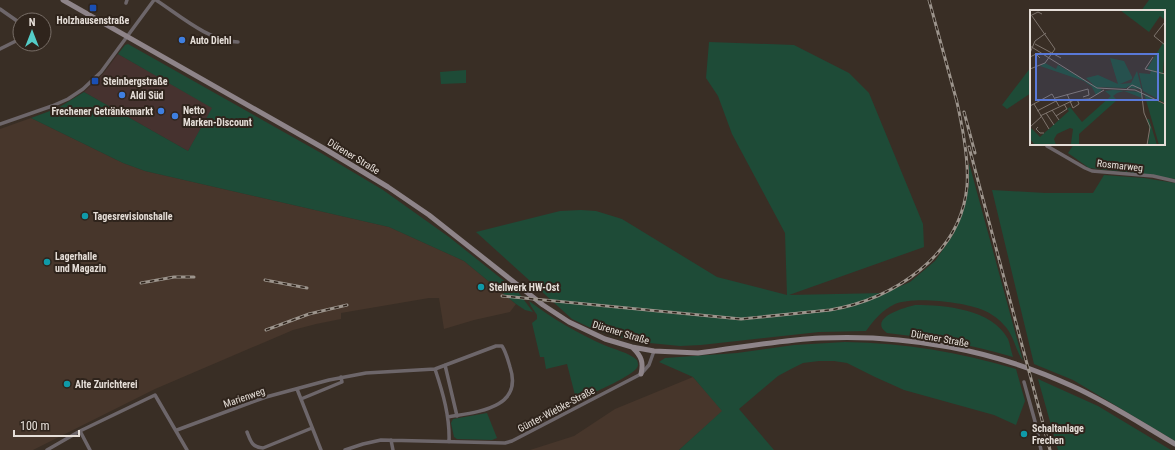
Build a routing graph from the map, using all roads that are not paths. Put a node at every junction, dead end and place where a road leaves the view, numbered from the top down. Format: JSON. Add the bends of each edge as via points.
{"nodes":[{"id":1,"x":63,"y":0,"type":"edge"},
{"id":2,"x":155,"y":0,"type":"edge"},
{"id":3,"x":0,"y":8,"type":"edge"},
{"id":4,"x":12,"y":17,"type":"edge"},
{"id":5,"x":127,"y":36,"type":"junction"},
{"id":6,"x":238,"y":42,"type":"dead end"},
{"id":7,"x":12,"y":43,"type":"edge"},
{"id":8,"x":0,"y":49,"type":"edge"},
{"id":9,"x":0,"y":124,"type":"edge"},
{"id":10,"x":1048,"y":145,"type":"edge"},
{"id":11,"x":1175,"y":180,"type":"edge"},
{"id":12,"x":632,"y":347,"type":"junction"},
{"id":13,"x":654,"y":351,"type":"junction"},
{"id":14,"x":445,"y":365,"type":"junction"},
{"id":15,"x":435,"y":369,"type":"junction"},
{"id":16,"x":641,"y":374,"type":"junction"},
{"id":17,"x":341,"y":378,"type":"junction"},
{"id":18,"x":1024,"y":382,"type":"dead end"},
{"id":19,"x":319,"y":383,"type":"junction"},
{"id":20,"x":450,"y":387,"type":"junction"},
{"id":21,"x":297,"y":389,"type":"junction"},
{"id":22,"x":442,"y":389,"type":"junction"},
{"id":23,"x":321,"y":390,"type":"junction"},
{"id":24,"x":301,"y":399,"type":"junction"},
{"id":25,"x":457,"y":416,"type":"junction"},
{"id":26,"x":448,"y":417,"type":"junction"},
{"id":27,"x":312,"y":428,"type":"junction"},
{"id":28,"x":177,"y":430,"type":"junction"},
{"id":29,"x":80,"y":431,"type":"junction"},
{"id":30,"x":247,"y":432,"type":"dead end"},
{"id":31,"x":391,"y":440,"type":"junction"},
{"id":32,"x":449,"y":442,"type":"junction"},
{"id":33,"x":1175,"y":444,"type":"edge"},
{"id":34,"x":47,"y":450,"type":"edge"},
{"id":35,"x":90,"y":450,"type":"edge"},
{"id":36,"x":187,"y":450,"type":"edge"},
{"id":37,"x":321,"y":450,"type":"edge"},
{"id":38,"x":345,"y":450,"type":"edge"},
{"id":39,"x":393,"y":450,"type":"edge"},
{"id":40,"x":1041,"y":450,"type":"edge"}],
"edges":[{"from":1,"to":5,"type":"main road","name":"Dürener Straße"},
{"from":2,"to":5,"type":"street"},
{"from":2,"to":6,"type":"street","via":[[208,34],[226,42]]},
{"from":3,"to":4,"type":"street"},
{"from":5,"to":9,"type":"street","via":[[101,72],[83,89],[52,106]]},
{"from":5,"to":12,"type":"main road","name":"Dürener Straße","via":[[388,187],[569,322],[605,339]]},
{"from":7,"to":8,"type":"street"},
{"from":10,"to":11,"type":"street","name":"Rosmarweg","via":[[1092,171]]},
{"from":12,"to":13,"type":"main road","name":"Dürener Straße"},
{"from":12,"to":16,"type":"main road","via":[[640,355]]},
{"from":13,"to":16,"type":"street","name":"Günter-Wiebke-Straße","via":[[649,365]]},
{"from":13,"to":33,"type":"main road","name":"Dürener Straße","via":[[698,353],[822,338],[892,339],[953,348],[1034,370],[1072,386]]},
{"from":14,"to":15,"type":"street","name":"Marienweg"},
{"from":14,"to":20,"type":"street"},
{"from":14,"to":25,"type":"street","name":"Marienweg","via":[[500,346],[504,349],[513,376],[511,390],[497,406]]},
{"from":15,"to":17,"type":"street","name":"Marienweg","via":[[378,372]]},
{"from":15,"to":22,"type":"street"},
{"from":16,"to":32,"type":"street","name":"Günter-Wiebke-Straße","via":[[512,441],[499,444]]},
{"from":17,"to":19,"type":"street","name":"Marienweg"},
{"from":17,"to":23,"type":"street","name":"Marienweg","via":[[342,382]]},
{"from":18,"to":40,"type":"street"},
{"from":19,"to":21,"type":"street","name":"Marienweg"},
{"from":19,"to":23,"type":"street"},
{"from":20,"to":22,"type":"street"},
{"from":20,"to":25,"type":"street"},
{"from":21,"to":24,"type":"street"},
{"from":21,"to":28,"type":"street","name":"Marienweg","via":[[266,397]]},
{"from":22,"to":26,"type":"street"},
{"from":23,"to":24,"type":"street","name":"Marienweg"},
{"from":24,"to":27,"type":"street"},
{"from":25,"to":26,"type":"street"},
{"from":26,"to":32,"type":"street"},
{"from":27,"to":30,"type":"street","via":[[263,448],[253,445]]},
{"from":27,"to":37,"type":"street"},
{"from":28,"to":29,"type":"street","via":[[155,394]]},
{"from":28,"to":36,"type":"street"},
{"from":29,"to":34,"type":"street"},
{"from":29,"to":35,"type":"street"},
{"from":31,"to":32,"type":"street","name":"Günter-Wiebke-Straße"},
{"from":31,"to":38,"type":"street","name":"Günter-Wiebke-Straße","via":[[372,441]]},
{"from":31,"to":39,"type":"street"}]}
